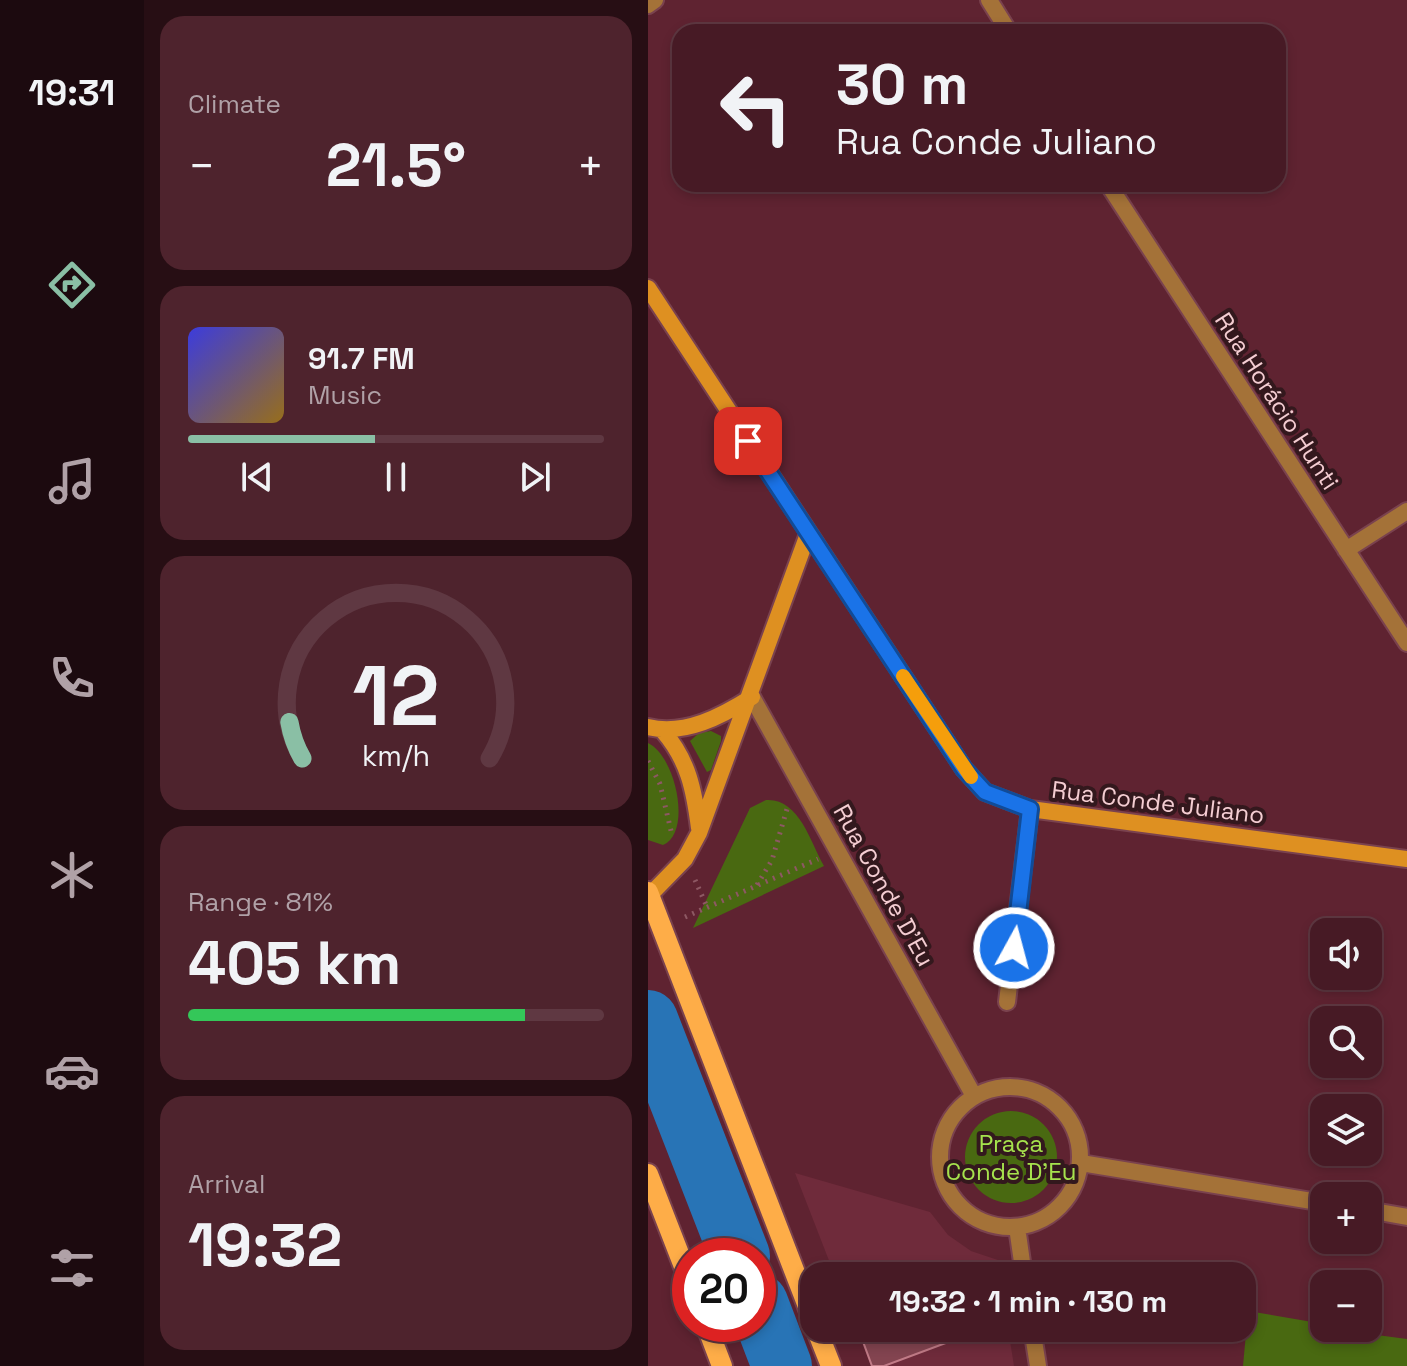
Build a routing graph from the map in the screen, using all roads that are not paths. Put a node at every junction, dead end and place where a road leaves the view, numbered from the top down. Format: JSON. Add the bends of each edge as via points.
{"nodes":[{"id":1,"x":655,"y":0,"type":"edge"},
{"id":2,"x":989,"y":0,"type":"edge"},
{"id":3,"x":648,"y":5,"type":"edge"},
{"id":4,"x":1004,"y":24,"type":"edge"},
{"id":5,"x":1113,"y":192,"type":"edge"},
{"id":6,"x":648,"y":288,"type":"edge"},
{"id":7,"x":1407,"y":511,"type":"edge"},
{"id":8,"x":808,"y":534,"type":"junction"},
{"id":9,"x":1346,"y":550,"type":"junction"},
{"id":10,"x":1407,"y":643,"type":"edge"},
{"id":11,"x":752,"y":697,"type":"junction"},
{"id":12,"x":655,"y":729,"type":"edge"},
{"id":13,"x":1030,"y":809,"type":"junction"},
{"id":14,"x":699,"y":833,"type":"junction"},
{"id":15,"x":1407,"y":859,"type":"edge"},
{"id":16,"x":648,"y":895,"type":"edge"},
{"id":17,"x":1007,"y":1002,"type":"dead end"},
{"id":18,"x":974,"y":1096,"type":"junction"},
{"id":19,"x":1081,"y":1163,"type":"junction"},
{"id":20,"x":648,"y":1174,"type":"edge"},
{"id":21,"x":1310,"y":1201,"type":"edge"},
{"id":22,"x":1382,"y":1213,"type":"edge"},
{"id":23,"x":655,"y":1214,"type":"edge"},
{"id":24,"x":1407,"y":1217,"type":"edge"},
{"id":25,"x":1017,"y":1227,"type":"junction"},
{"id":26,"x":672,"y":1247,"type":"edge"},
{"id":27,"x":1022,"y":1262,"type":"edge"},
{"id":28,"x":800,"y":1286,"type":"edge"},
{"id":29,"x":713,"y":1342,"type":"edge"},
{"id":30,"x":822,"y":1342,"type":"edge"},
{"id":31,"x":1034,"y":1342,"type":"edge"},
{"id":32,"x":722,"y":1366,"type":"edge"},
{"id":33,"x":831,"y":1366,"type":"edge"},
{"id":34,"x":1038,"y":1366,"type":"edge"}],
"edges":[{"from":1,"to":3,"type":"street"},
{"from":2,"to":4,"type":"street"},
{"from":5,"to":9,"type":"street","name":"Rua Horácio Hunti"},
{"from":6,"to":8,"type":"street","name":"Rua Conde Juliano"},
{"from":7,"to":9,"type":"street"},
{"from":8,"to":11,"type":"street"},
{"from":8,"to":13,"type":"street","name":"Rua Conde Juliano","via":[[964,769],[985,792]]},
{"from":9,"to":10,"type":"street","name":"Rua Horácio Hunti"},
{"from":11,"to":12,"type":"street","via":[[710,720]]},
{"from":11,"to":14,"type":"street"},
{"from":11,"to":18,"type":"street","name":"Rua Conde D'Eu"},
{"from":12,"to":14,"type":"street","via":[[680,751]]},
{"from":13,"to":15,"type":"street","name":"Rua Conde Juliano"},
{"from":13,"to":17,"type":"street"},
{"from":14,"to":16,"type":"street","via":[[685,859]]},
{"from":16,"to":28,"type":"main road"},
{"from":18,"to":19,"type":"street","via":[[1007,1086],[1055,1102],[1071,1122]]},
{"from":18,"to":25,"type":"street","via":[[948,1124],[941,1142],[943,1179],[964,1210],[980,1221]]},
{"from":19,"to":21,"type":"street"},
{"from":19,"to":25,"type":"street","via":[[1067,1199],[1036,1222]]},
{"from":20,"to":23,"type":"main road"},
{"from":22,"to":24,"type":"street"},
{"from":23,"to":26,"type":"main road"},
{"from":25,"to":27,"type":"street"},
{"from":29,"to":32,"type":"main road"},
{"from":30,"to":33,"type":"main road"},
{"from":31,"to":34,"type":"street"}]}
